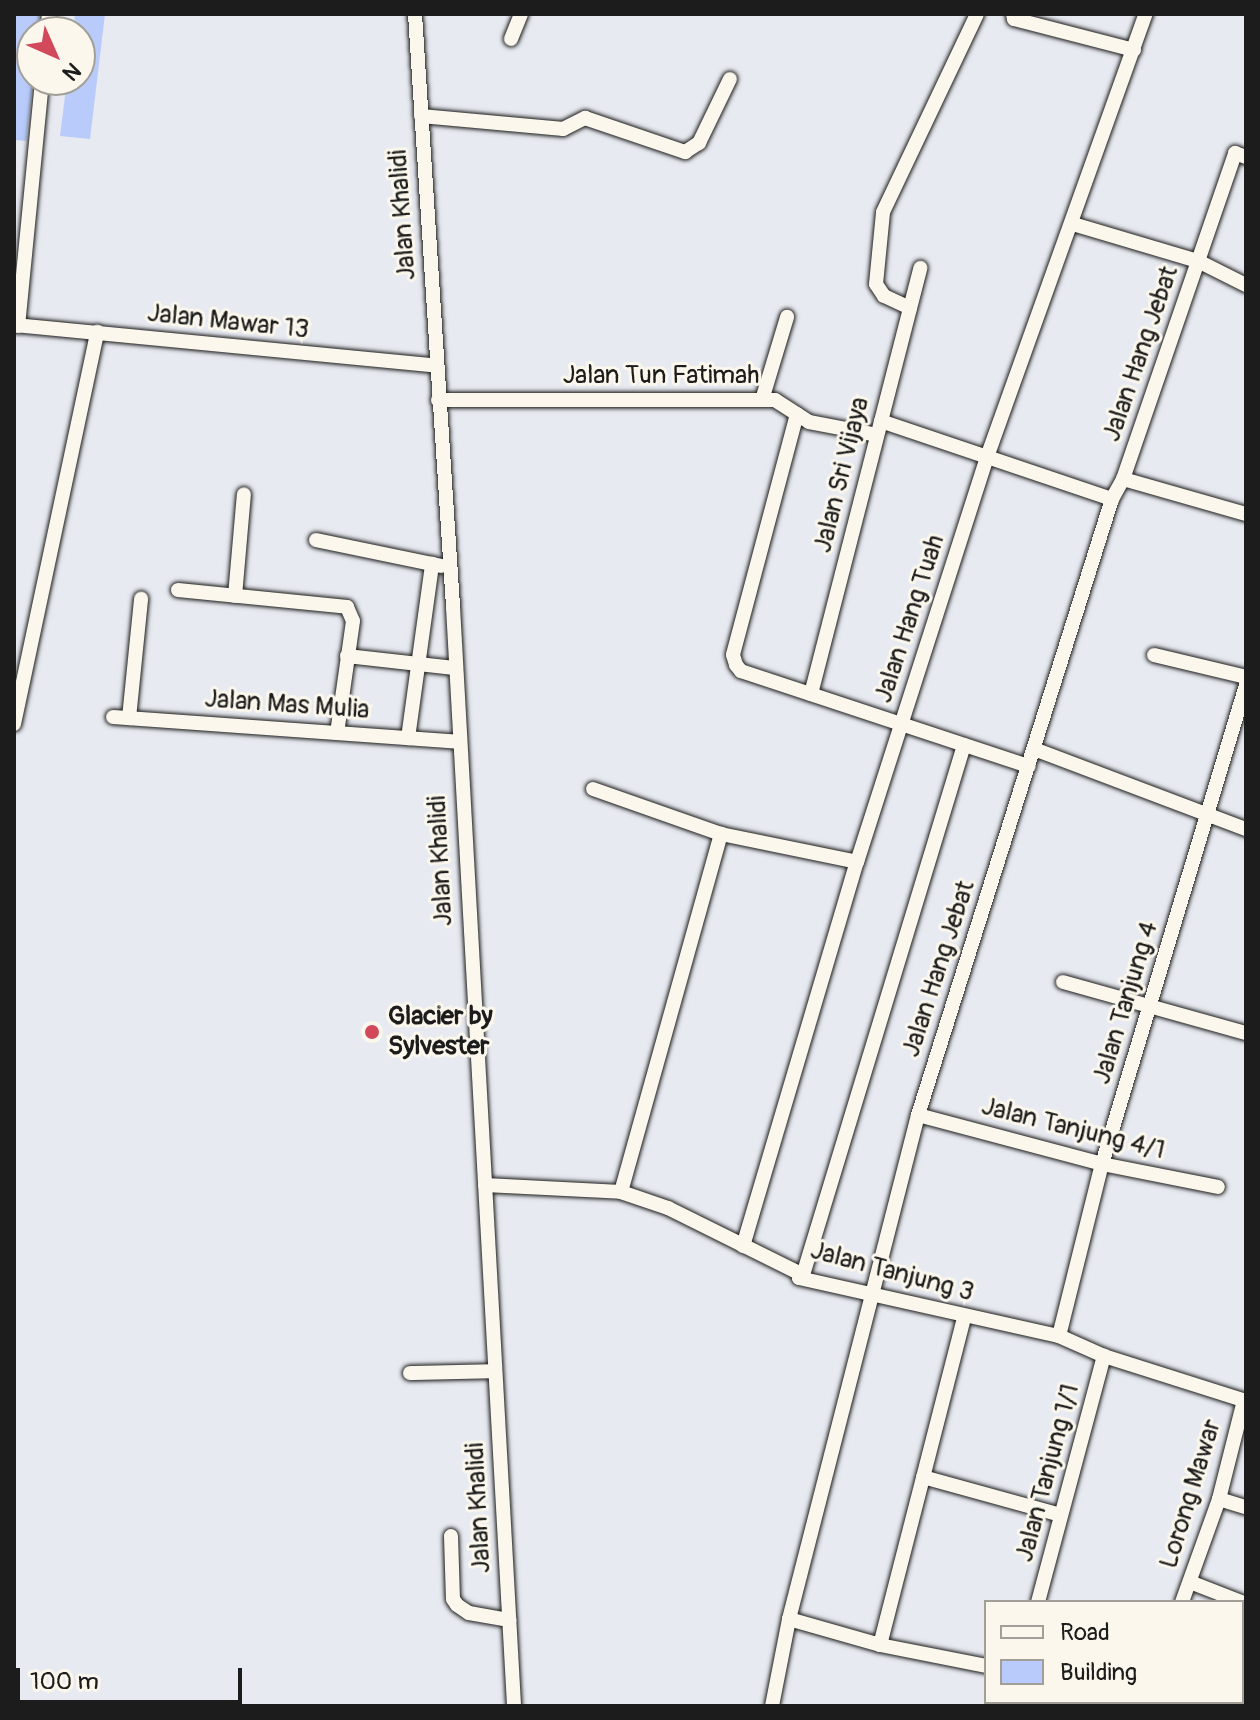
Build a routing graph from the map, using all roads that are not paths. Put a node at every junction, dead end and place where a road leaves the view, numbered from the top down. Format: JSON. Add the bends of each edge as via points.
{"nodes":[{"id":1,"x":415,"y":14,"type":"edge"},
{"id":2,"x":521,"y":14,"type":"edge"},
{"id":3,"x":977,"y":14,"type":"edge"},
{"id":4,"x":1013,"y":14,"type":"edge"},
{"id":5,"x":1146,"y":14,"type":"edge"},
{"id":6,"x":511,"y":39,"type":"dead end"},
{"id":7,"x":1134,"y":50,"type":"junction"},
{"id":8,"x":730,"y":79,"type":"dead end"},
{"id":9,"x":40,"y":96,"type":"edge"},
{"id":10,"x":421,"y":116,"type":"junction"},
{"id":11,"x":1240,"y":155,"type":"edge"},
{"id":12,"x":1073,"y":224,"type":"junction"},
{"id":13,"x":1198,"y":261,"type":"junction"},
{"id":14,"x":920,"y":268,"type":"dead end"},
{"id":15,"x":1246,"y":285,"type":"edge"},
{"id":16,"x":910,"y":308,"type":"junction"},
{"id":17,"x":787,"y":317,"type":"dead end"},
{"id":18,"x":16,"y":326,"type":"edge"},
{"id":19,"x":97,"y":332,"type":"junction"},
{"id":20,"x":436,"y":366,"type":"junction"},
{"id":21,"x":438,"y":400,"type":"junction"},
{"id":22,"x":762,"y":400,"type":"junction"},
{"id":23,"x":797,"y":414,"type":"junction"},
{"id":24,"x":879,"y":428,"type":"junction"},
{"id":25,"x":987,"y":457,"type":"junction"},
{"id":26,"x":1123,"y":479,"type":"junction"},
{"id":27,"x":244,"y":494,"type":"dead end"},
{"id":28,"x":1112,"y":499,"type":"junction"},
{"id":29,"x":1246,"y":514,"type":"edge"},
{"id":30,"x":316,"y":540,"type":"dead end"},
{"id":31,"x":432,"y":564,"type":"junction"},
{"id":32,"x":449,"y":568,"type":"junction"},
{"id":33,"x":178,"y":590,"type":"dead end"},
{"id":34,"x":235,"y":596,"type":"junction"},
{"id":35,"x":141,"y":599,"type":"dead end"},
{"id":36,"x":427,"y":605,"type":"junction"},
{"id":37,"x":453,"y":607,"type":"junction"},
{"id":38,"x":1154,"y":655,"type":"dead end"},
{"id":39,"x":347,"y":656,"type":"junction"},
{"id":40,"x":420,"y":667,"type":"junction"},
{"id":41,"x":454,"y":668,"type":"junction"},
{"id":42,"x":1246,"y":677,"type":"edge"},
{"id":43,"x":1246,"y":685,"type":"edge"},
{"id":44,"x":811,"y":694,"type":"junction"},
{"id":45,"x":113,"y":717,"type":"dead end"},
{"id":46,"x":129,"y":718,"type":"junction"},
{"id":47,"x":14,"y":724,"type":"edge"},
{"id":48,"x":901,"y":724,"type":"junction"},
{"id":49,"x":337,"y":733,"type":"junction"},
{"id":50,"x":408,"y":738,"type":"junction"},
{"id":51,"x":458,"y":742,"type":"junction"},
{"id":52,"x":964,"y":745,"type":"junction"},
{"id":53,"x":1034,"y":749,"type":"junction"},
{"id":54,"x":1029,"y":766,"type":"junction"},
{"id":55,"x":593,"y":789,"type":"dead end"},
{"id":56,"x":1206,"y":816,"type":"junction"},
{"id":57,"x":1246,"y":829,"type":"edge"},
{"id":58,"x":721,"y":834,"type":"junction"},
{"id":59,"x":857,"y":862,"type":"junction"},
{"id":60,"x":1063,"y":982,"type":"dead end"},
{"id":61,"x":1150,"y":1007,"type":"junction"},
{"id":62,"x":1246,"y":1033,"type":"edge"},
{"id":63,"x":918,"y":1115,"type":"junction"},
{"id":64,"x":1102,"y":1164,"type":"junction"},
{"id":65,"x":485,"y":1185,"type":"junction"},
{"id":66,"x":1218,"y":1187,"type":"dead end"},
{"id":67,"x":621,"y":1192,"type":"junction"},
{"id":68,"x":743,"y":1246,"type":"junction"},
{"id":69,"x":803,"y":1275,"type":"junction"},
{"id":70,"x":870,"y":1295,"type":"junction"},
{"id":71,"x":964,"y":1317,"type":"junction"},
{"id":72,"x":1059,"y":1336,"type":"junction"},
{"id":73,"x":1104,"y":1356,"type":"junction"},
{"id":74,"x":495,"y":1371,"type":"junction"},
{"id":75,"x":410,"y":1373,"type":"dead end"},
{"id":76,"x":1245,"y":1400,"type":"edge"},
{"id":77,"x":923,"y":1477,"type":"junction"},
{"id":78,"x":1219,"y":1499,"type":"junction"},
{"id":79,"x":1246,"y":1507,"type":"edge"},
{"id":80,"x":1061,"y":1515,"type":"junction"},
{"id":81,"x":451,"y":1536,"type":"dead end"},
{"id":82,"x":1190,"y":1582,"type":"junction"},
{"id":83,"x":1039,"y":1600,"type":"edge"},
{"id":84,"x":1183,"y":1600,"type":"edge"},
{"id":85,"x":1235,"y":1600,"type":"edge"},
{"id":86,"x":789,"y":1619,"type":"junction"},
{"id":87,"x":509,"y":1620,"type":"junction"},
{"id":88,"x":880,"y":1645,"type":"junction"},
{"id":89,"x":984,"y":1666,"type":"edge"},
{"id":90,"x":514,"y":1706,"type":"edge"},
{"id":91,"x":772,"y":1706,"type":"edge"}],
"edges":[{"from":1,"to":10,"type":"street","name":"Jalan Khalidi"},
{"from":2,"to":6,"type":"street"},
{"from":3,"to":16,"type":"street","via":[[883,212],[876,284],[884,296]]},
{"from":4,"to":7,"type":"street","via":[[1014,19]]},
{"from":5,"to":7,"type":"street","name":"Jalan Hang Tuah"},
{"from":7,"to":12,"type":"street","name":"Jalan Hang Tuah"},
{"from":8,"to":10,"type":"street","via":[[699,143],[685,152],[585,118],[563,129]]},
{"from":9,"to":18,"type":"street"},
{"from":10,"to":20,"type":"street","name":"Jalan Khalidi"},
{"from":11,"to":13,"type":"street","name":"Jalan Hang Jebat"},
{"from":12,"to":13,"type":"street"},
{"from":12,"to":25,"type":"street","name":"Jalan Hang Tuah"},
{"from":13,"to":15,"type":"street"},
{"from":13,"to":26,"type":"street","name":"Jalan Hang Jebat"},
{"from":14,"to":16,"type":"street","name":"Jalan Sri Vijaya"},
{"from":16,"to":24,"type":"street","name":"Jalan Sri Vijaya"},
{"from":17,"to":22,"type":"street"},
{"from":18,"to":19,"type":"street","name":"Jalan Mawar 13"},
{"from":19,"to":20,"type":"street","name":"Jalan Mawar 13"},
{"from":19,"to":47,"type":"street"},
{"from":20,"to":21,"type":"street","name":"Jalan Khalidi"},
{"from":21,"to":22,"type":"street","name":"Jalan Tun Fatimah"},
{"from":21,"to":32,"type":"street","name":"Jalan Khalidi"},
{"from":22,"to":23,"type":"street","name":"Jalan Tun Fatimah","via":[[775,400]]},
{"from":23,"to":24,"type":"street","name":"Jalan Tun Fatimah","via":[[809,422]]},
{"from":23,"to":44,"type":"street","via":[[733,655],[741,671]]},
{"from":24,"to":25,"type":"street","name":"Jalan Tun Fatimah"},
{"from":24,"to":44,"type":"street","name":"Jalan Sri Vijaya"},
{"from":25,"to":28,"type":"street","name":"Jalan Tun Fatimah"},
{"from":25,"to":48,"type":"street","name":"Jalan Hang Tuah"},
{"from":26,"to":28,"type":"street","name":"Jalan Hang Jebat"},
{"from":26,"to":29,"type":"street"},
{"from":27,"to":34,"type":"street"},
{"from":28,"to":53,"type":"street","name":"Jalan Hang Jebat"},
{"from":30,"to":31,"type":"street"},
{"from":31,"to":32,"type":"street"},
{"from":31,"to":36,"type":"street"},
{"from":32,"to":37,"type":"street","name":"Jalan Khalidi"},
{"from":33,"to":34,"type":"street"},
{"from":34,"to":39,"type":"street","via":[[347,607],[353,615]]},
{"from":35,"to":46,"type":"street"},
{"from":36,"to":37,"type":"street"},
{"from":36,"to":40,"type":"street"},
{"from":37,"to":41,"type":"street","name":"Jalan Khalidi"},
{"from":38,"to":42,"type":"street"},
{"from":39,"to":40,"type":"street"},
{"from":39,"to":49,"type":"street"},
{"from":40,"to":41,"type":"street"},
{"from":40,"to":50,"type":"street"},
{"from":41,"to":51,"type":"street","name":"Jalan Khalidi"},
{"from":43,"to":56,"type":"street","name":"Jalan Tanjung 4"},
{"from":44,"to":48,"type":"street"},
{"from":45,"to":46,"type":"street","name":"Jalan Mas Mulia"},
{"from":46,"to":49,"type":"street","name":"Jalan Mas Mulia"},
{"from":48,"to":52,"type":"street"},
{"from":48,"to":59,"type":"street","name":"Jalan Hang Tuah"},
{"from":49,"to":50,"type":"street","name":"Jalan Mas Mulia"},
{"from":50,"to":51,"type":"street","name":"Jalan Mas Mulia"},
{"from":51,"to":65,"type":"street","name":"Jalan Khalidi"},
{"from":52,"to":54,"type":"street"},
{"from":52,"to":69,"type":"street"},
{"from":53,"to":54,"type":"street","name":"Jalan Hang Jebat"},
{"from":53,"to":56,"type":"street"},
{"from":54,"to":63,"type":"street","name":"Jalan Hang Jebat"},
{"from":55,"to":58,"type":"street"},
{"from":56,"to":57,"type":"street"},
{"from":56,"to":61,"type":"street","name":"Jalan Tanjung 4"},
{"from":58,"to":59,"type":"street"},
{"from":58,"to":67,"type":"street"},
{"from":59,"to":68,"type":"street","name":"Jalan Hang Tuah"},
{"from":60,"to":61,"type":"street"},
{"from":61,"to":62,"type":"street"},
{"from":61,"to":64,"type":"street","name":"Jalan Tanjung 4"},
{"from":63,"to":64,"type":"street","name":"Jalan Tanjung 4/1"},
{"from":63,"to":70,"type":"street","name":"Jalan Hang Jebat"},
{"from":64,"to":66,"type":"street","name":"Jalan Tanjung 4/1"},
{"from":64,"to":72,"type":"street","name":"Jalan Tanjung 4"},
{"from":65,"to":67,"type":"street","name":"Jalan Tanjung 3"},
{"from":65,"to":74,"type":"street","name":"Jalan Khalidi"},
{"from":67,"to":68,"type":"street","name":"Jalan Tanjung 3","via":[[668,1208]]},
{"from":68,"to":69,"type":"street","name":"Jalan Tanjung 3"},
{"from":69,"to":70,"type":"street","name":"Jalan Tanjung 3","via":[[799,1278]]},
{"from":70,"to":71,"type":"street","name":"Jalan Tanjung 3"},
{"from":70,"to":86,"type":"street","name":"Jalan Hang Jebat"},
{"from":71,"to":72,"type":"street","name":"Jalan Tanjung 3"},
{"from":71,"to":77,"type":"street"},
{"from":72,"to":73,"type":"street","name":"Jalan Tanjung 3"},
{"from":73,"to":76,"type":"street","name":"Jalan Tanjung 3"},
{"from":73,"to":80,"type":"street","name":"Jalan Tanjung 1/1"},
{"from":74,"to":75,"type":"street"},
{"from":74,"to":87,"type":"street","name":"Jalan Khalidi"},
{"from":76,"to":78,"type":"street","name":"Lorong Mawar"},
{"from":77,"to":80,"type":"street"},
{"from":77,"to":88,"type":"street"},
{"from":78,"to":79,"type":"street"},
{"from":78,"to":82,"type":"street","name":"Lorong Mawar"},
{"from":80,"to":83,"type":"street","name":"Jalan Tanjung 1/1"},
{"from":81,"to":87,"type":"street","via":[[457,1605],[469,1613]]},
{"from":82,"to":84,"type":"street","name":"Lorong Mawar"},
{"from":82,"to":85,"type":"street"},
{"from":86,"to":88,"type":"street"},
{"from":86,"to":91,"type":"street","name":"Jalan Hang Jebat"},
{"from":87,"to":90,"type":"street","name":"Jalan Khalidi"},
{"from":88,"to":89,"type":"street"}]}
